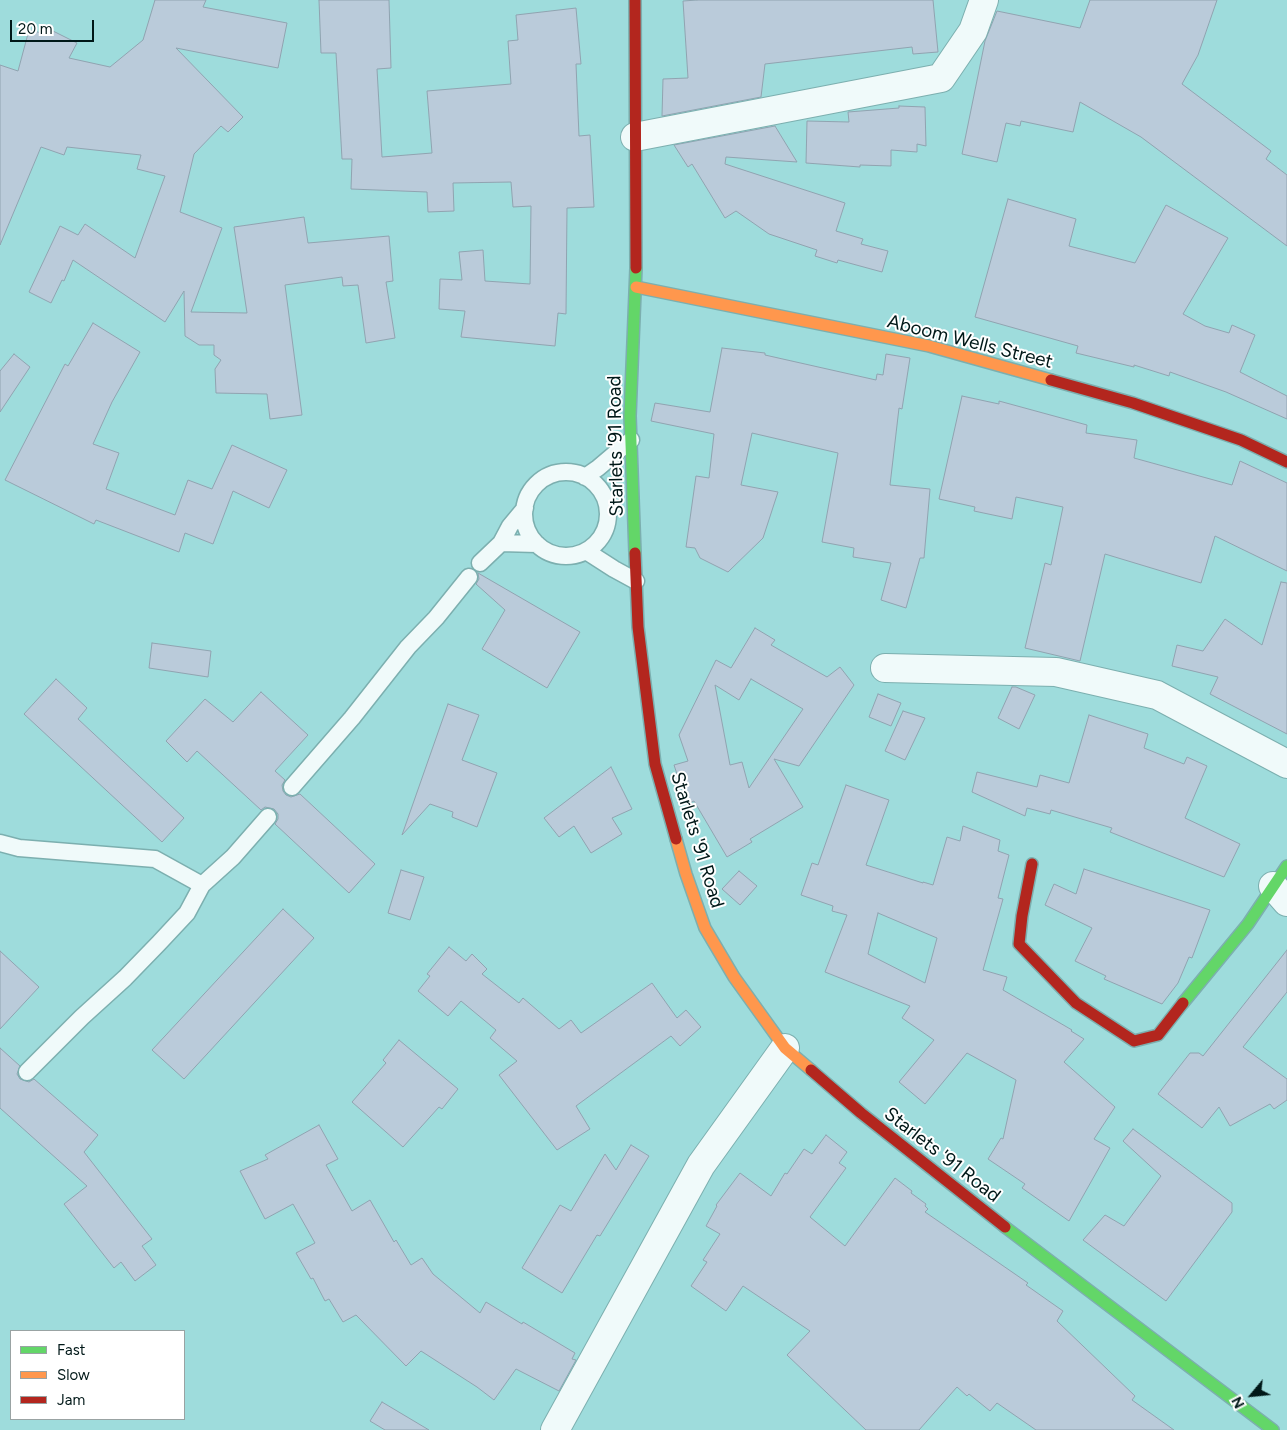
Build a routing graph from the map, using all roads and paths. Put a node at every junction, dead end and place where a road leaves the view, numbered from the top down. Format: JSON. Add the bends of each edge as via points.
{"nodes":[{"id":1,"x":634,"y":0,"type":"edge"},
{"id":2,"x":984,"y":0,"type":"edge"},
{"id":3,"x":635,"y":137,"type":"junction"},
{"id":4,"x":636,"y":287,"type":"junction"},
{"id":5,"x":631,"y":440,"type":"junction"},
{"id":6,"x":1286,"y":459,"type":"edge"},
{"id":7,"x":585,"y":477,"type":"junction"},
{"id":8,"x":525,"y":508,"type":"junction"},
{"id":9,"x":501,"y":543,"type":"junction"},
{"id":10,"x":537,"y":544,"type":"junction"},
{"id":11,"x":586,"y":552,"type":"junction"},
{"id":12,"x":480,"y":563,"type":"dead end"},
{"id":13,"x":469,"y":578,"type":"dead end"},
{"id":14,"x":636,"y":581,"type":"junction"},
{"id":15,"x":885,"y":668,"type":"dead end"},
{"id":16,"x":1287,"y":764,"type":"edge"},
{"id":17,"x":292,"y":787,"type":"dead end"},
{"id":18,"x":268,"y":817,"type":"dead end"},
{"id":19,"x":0,"y":843,"type":"edge"},
{"id":20,"x":1032,"y":864,"type":"dead end"},
{"id":21,"x":202,"y":885,"type":"junction"},
{"id":22,"x":1282,"y":885,"type":"edge"},
{"id":23,"x":785,"y":1048,"type":"junction"},
{"id":24,"x":27,"y":1072,"type":"dead end"},
{"id":25,"x":555,"y":1430,"type":"edge"},
{"id":26,"x":1273,"y":1430,"type":"edge"}],
"edges":[{"from":1,"to":3,"type":"street","name":"Starlets '91 Road"},
{"from":2,"to":3,"type":"street","via":[[973,31],[941,78]]},
{"from":3,"to":4,"type":"street","name":"Starlets '91 Road"},
{"from":4,"to":5,"type":"street","name":"Starlets '91 Road"},
{"from":4,"to":6,"type":"street","name":"Aboom Wells Street","via":[[929,346],[1133,403],[1242,440]]},
{"from":5,"to":7,"type":"lane"},
{"from":5,"to":14,"type":"street","name":"Starlets '91 Road"},
{"from":7,"to":8,"type":"lane","via":[[573,472],[547,477],[529,495]]},
{"from":7,"to":11,"type":"lane","via":[[596,484],[608,507],[604,533]]},
{"from":8,"to":9,"type":"lane"},
{"from":8,"to":10,"type":"lane","via":[[525,521]]},
{"from":9,"to":10,"type":"lane"},
{"from":9,"to":12,"type":"lane"},
{"from":10,"to":11,"type":"lane","via":[[560,556]]},
{"from":11,"to":14,"type":"lane"},
{"from":13,"to":17,"type":"lane"},
{"from":14,"to":23,"type":"street","name":"Starlets '91 Road","via":[[638,626],[655,764],[686,874],[705,928],[734,977]]},
{"from":15,"to":16,"type":"street","via":[[1056,672],[1157,695]]},
{"from":18,"to":21,"type":"lane","via":[[233,857]]},
{"from":19,"to":21,"type":"lane","via":[[19,848],[155,859]]},
{"from":20,"to":22,"type":"street","via":[[1019,944],[1076,1003],[1134,1041],[1158,1035],[1190,992]]},
{"from":21,"to":24,"type":"lane","via":[[187,913]]},
{"from":23,"to":25,"type":"street","via":[[701,1165]]},
{"from":23,"to":26,"type":"street","name":"Starlets '91 Road","via":[[1001,1224]]}]}
